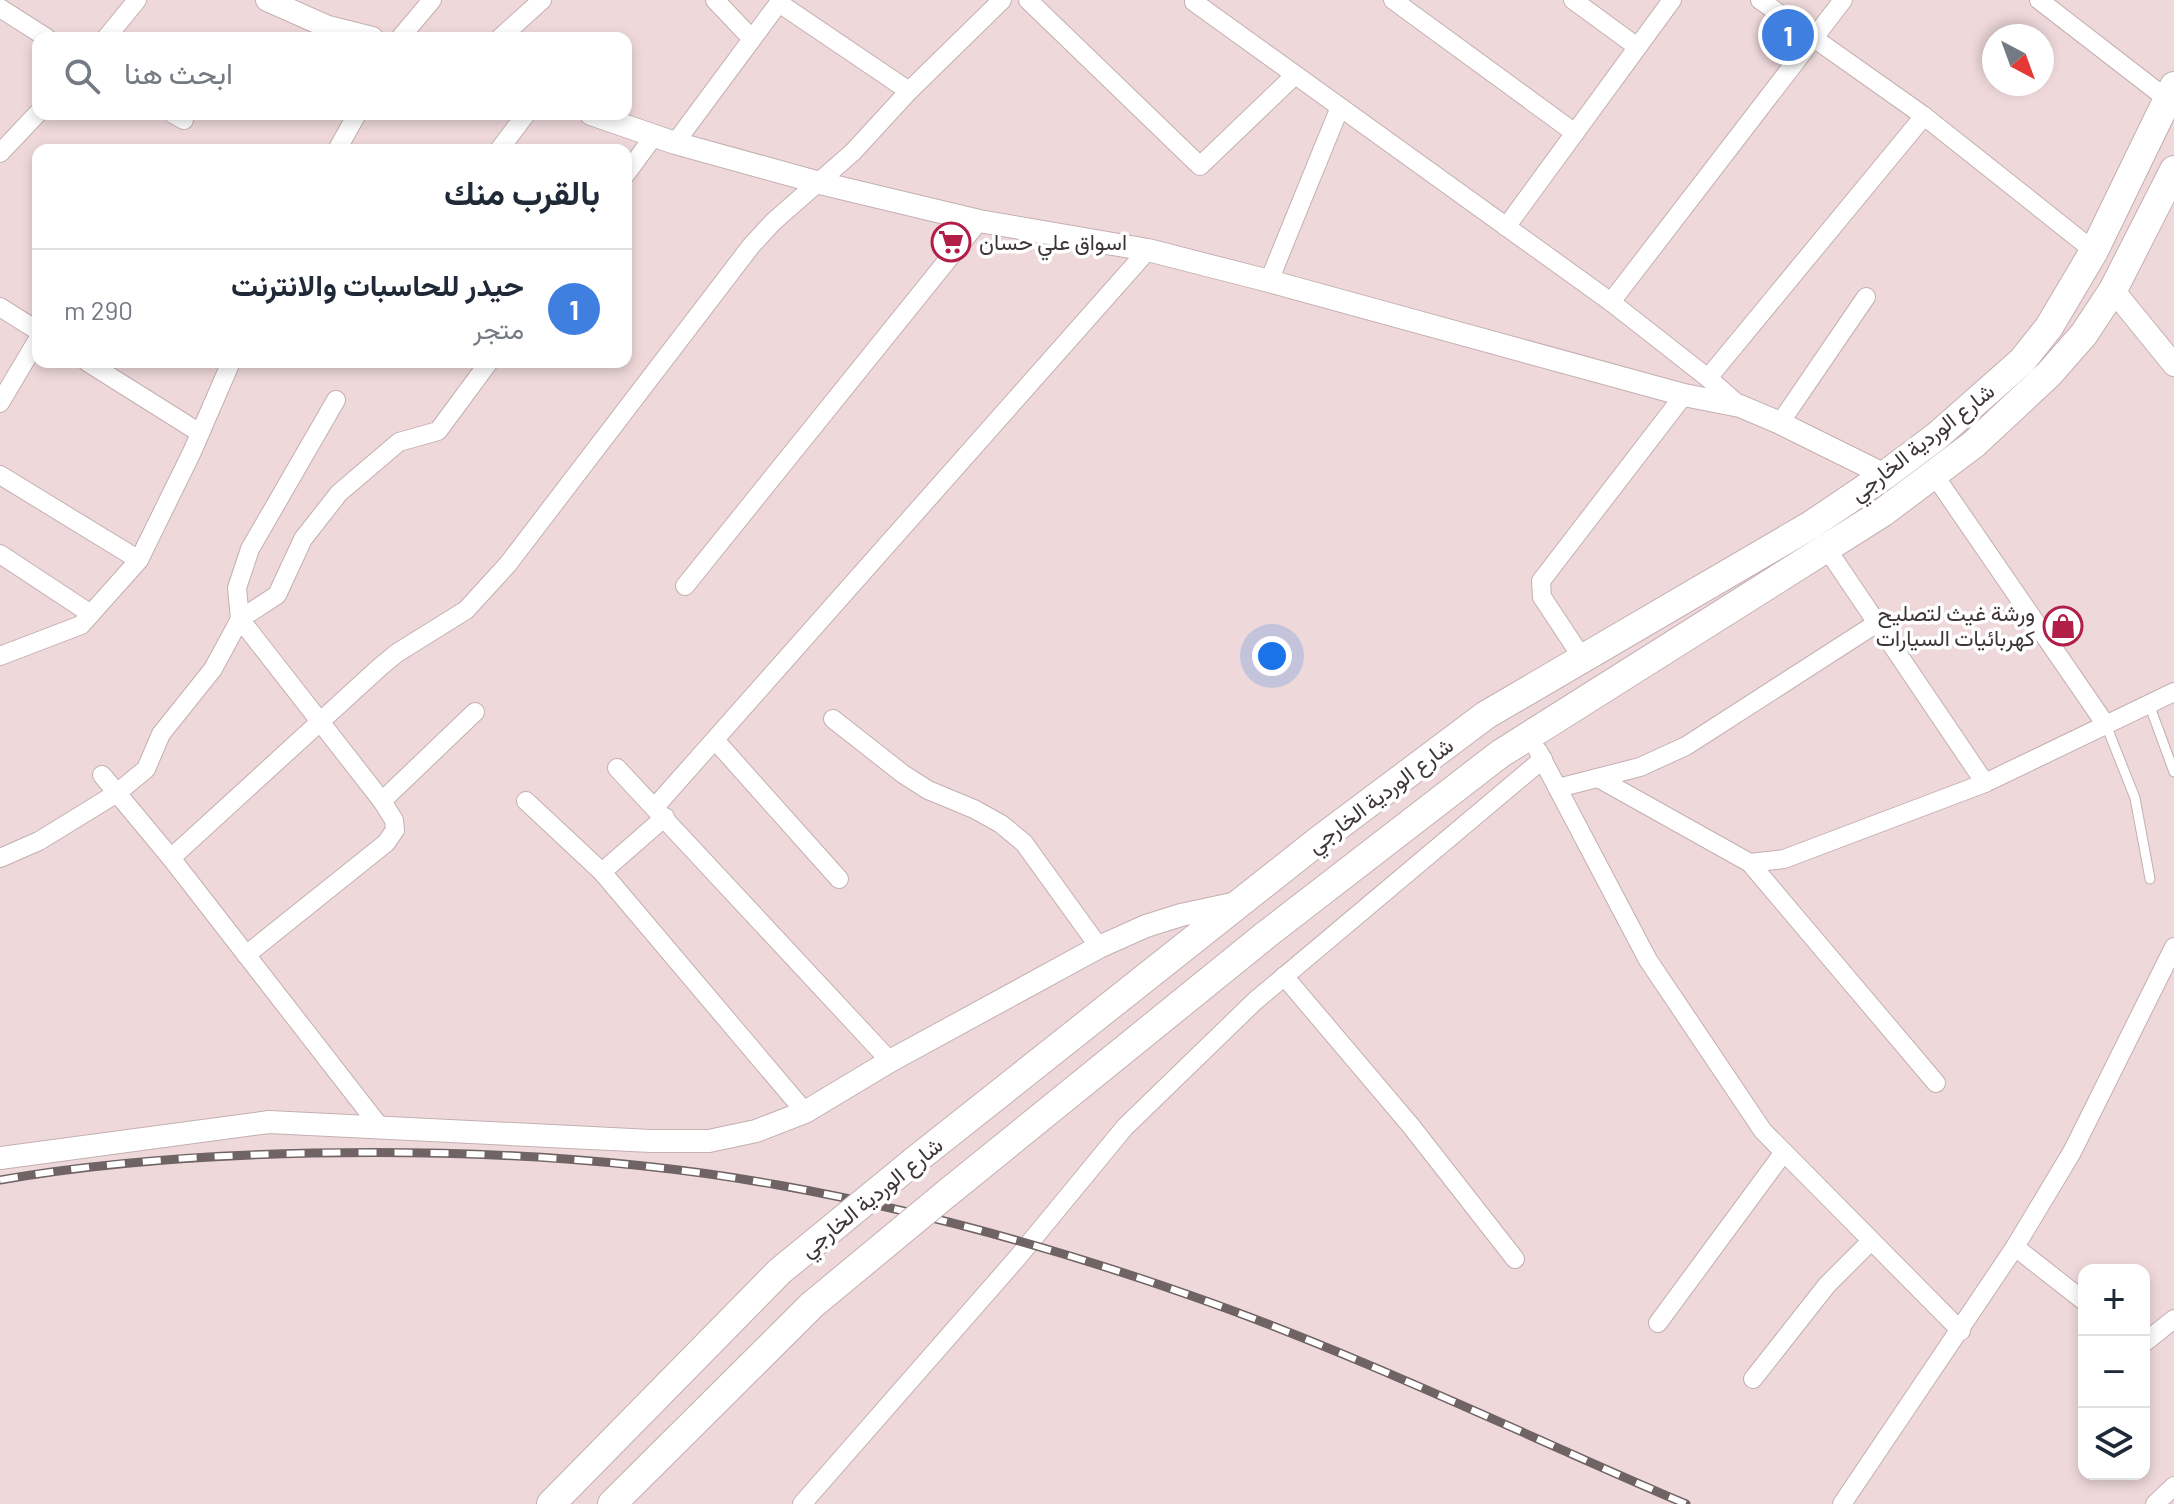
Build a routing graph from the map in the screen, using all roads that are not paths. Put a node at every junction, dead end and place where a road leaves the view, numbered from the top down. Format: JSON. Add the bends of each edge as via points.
{"nodes":[{"id":1,"x":137,"y":0,"type":"edge"},
{"id":2,"x":267,"y":0,"type":"edge"},
{"id":3,"x":432,"y":0,"type":"edge"},
{"id":4,"x":542,"y":0,"type":"edge"},
{"id":5,"x":715,"y":0,"type":"edge"},
{"id":6,"x":1002,"y":0,"type":"edge"},
{"id":7,"x":1028,"y":0,"type":"edge"},
{"id":8,"x":1195,"y":0,"type":"edge"},
{"id":9,"x":1393,"y":0,"type":"edge"},
{"id":10,"x":1573,"y":0,"type":"edge"},
{"id":11,"x":1672,"y":0,"type":"edge"},
{"id":12,"x":1760,"y":0,"type":"edge"},
{"id":13,"x":1843,"y":0,"type":"edge"},
{"id":14,"x":2039,"y":0,"type":"edge"},
{"id":15,"x":780,"y":1,"type":"edge"},
{"id":16,"x":0,"y":8,"type":"edge"},
{"id":17,"x":38,"y":32,"type":"edge"},
{"id":18,"x":111,"y":32,"type":"edge"},
{"id":19,"x":348,"y":32,"type":"edge"},
{"id":20,"x":405,"y":32,"type":"edge"},
{"id":21,"x":507,"y":32,"type":"edge"},
{"id":22,"x":1813,"y":38,"type":"junction"},
{"id":23,"x":752,"y":39,"type":"junction"},
{"id":24,"x":1636,"y":46,"type":"junction"},
{"id":25,"x":1295,"y":75,"type":"junction"},
{"id":26,"x":909,"y":91,"type":"junction"},
{"id":27,"x":2170,"y":92,"type":"edge"},
{"id":28,"x":1340,"y":107,"type":"junction"},
{"id":29,"x":1924,"y":116,"type":"junction"},
{"id":30,"x":32,"y":119,"type":"edge"},
{"id":31,"x":354,"y":120,"type":"edge"},
{"id":32,"x":522,"y":120,"type":"edge"},
{"id":33,"x":609,"y":120,"type":"edge"},
{"id":34,"x":1575,"y":133,"type":"junction"},
{"id":35,"x":664,"y":139,"type":"junction"},
{"id":36,"x":340,"y":144,"type":"edge"},
{"id":37,"x":504,"y":144,"type":"edge"},
{"id":38,"x":0,"y":153,"type":"edge"},
{"id":39,"x":632,"y":168,"type":"edge"},
{"id":40,"x":2174,"y":170,"type":"edge"},
{"id":41,"x":820,"y":183,"type":"junction"},
{"id":42,"x":979,"y":221,"type":"junction"},
{"id":43,"x":1506,"y":227,"type":"junction"},
{"id":44,"x":1148,"y":250,"type":"junction"},
{"id":45,"x":2094,"y":251,"type":"junction"},
{"id":46,"x":1269,"y":281,"type":"junction"},
{"id":47,"x":2113,"y":290,"type":"junction"},
{"id":48,"x":1866,"y":297,"type":"dead end"},
{"id":49,"x":1611,"y":302,"type":"junction"},
{"id":50,"x":0,"y":307,"type":"edge"},
{"id":51,"x":32,"y":327,"type":"edge"},
{"id":52,"x":32,"y":349,"type":"edge"},
{"id":53,"x":2174,"y":365,"type":"edge"},
{"id":54,"x":97,"y":368,"type":"edge"},
{"id":55,"x":228,"y":368,"type":"edge"},
{"id":56,"x":485,"y":368,"type":"edge"},
{"id":57,"x":1708,"y":378,"type":"junction"},
{"id":58,"x":1684,"y":395,"type":"junction"},
{"id":59,"x":336,"y":400,"type":"dead end"},
{"id":60,"x":0,"y":403,"type":"edge"},
{"id":61,"x":1740,"y":406,"type":"junction"},
{"id":62,"x":1780,"y":423,"type":"junction"},
{"id":63,"x":200,"y":433,"type":"junction"},
{"id":64,"x":0,"y":475,"type":"edge"},
{"id":65,"x":1885,"y":475,"type":"junction"},
{"id":66,"x":1935,"y":476,"type":"junction"},
{"id":67,"x":1827,"y":549,"type":"junction"},
{"id":68,"x":0,"y":554,"type":"edge"},
{"id":69,"x":139,"y":560,"type":"junction"},
{"id":70,"x":685,"y":586,"type":"dead end"},
{"id":71,"x":91,"y":614,"type":"junction"},
{"id":72,"x":240,"y":619,"type":"junction"},
{"id":73,"x":1877,"y":623,"type":"junction"},
{"id":74,"x":0,"y":656,"type":"edge"},
{"id":75,"x":1576,"y":663,"type":"junction"},
{"id":76,"x":2174,"y":692,"type":"edge"},
{"id":77,"x":2149,"y":704,"type":"junction"},
{"id":78,"x":1577,"y":706,"type":"junction"},
{"id":79,"x":475,"y":712,"type":"dead end"},
{"id":80,"x":1486,"y":715,"type":"junction"},
{"id":81,"x":833,"y":719,"type":"dead end"},
{"id":82,"x":320,"y":724,"type":"junction"},
{"id":83,"x":2106,"y":725,"type":"junction"},
{"id":84,"x":715,"y":740,"type":"junction"},
{"id":85,"x":1536,"y":747,"type":"junction"},
{"id":86,"x":1500,"y":754,"type":"junction"},
{"id":87,"x":617,"y":768,"type":"dead end"},
{"id":88,"x":2174,"y":772,"type":"edge"},
{"id":89,"x":102,"y":775,"type":"dead end"},
{"id":90,"x":1598,"y":778,"type":"junction"},
{"id":91,"x":1985,"y":783,"type":"junction"},
{"id":92,"x":1558,"y":788,"type":"junction"},
{"id":93,"x":117,"y":793,"type":"junction"},
{"id":94,"x":382,"y":801,"type":"junction"},
{"id":95,"x":526,"y":801,"type":"dead end"},
{"id":96,"x":660,"y":812,"type":"junction"},
{"id":97,"x":0,"y":858,"type":"edge"},
{"id":98,"x":171,"y":858,"type":"junction"},
{"id":99,"x":1750,"y":863,"type":"junction"},
{"id":100,"x":602,"y":872,"type":"junction"},
{"id":101,"x":839,"y":879,"type":"dead end"},
{"id":102,"x":2150,"y":879,"type":"dead end"},
{"id":103,"x":1242,"y":902,"type":"junction"},
{"id":104,"x":1099,"y":947,"type":"junction"},
{"id":105,"x":2174,"y":947,"type":"edge"},
{"id":106,"x":246,"y":955,"type":"junction"},
{"id":107,"x":1284,"y":976,"type":"junction"},
{"id":108,"x":890,"y":1061,"type":"junction"},
{"id":109,"x":1936,"y":1083,"type":"dead end"},
{"id":110,"x":805,"y":1112,"type":"junction"},
{"id":111,"x":380,"y":1127,"type":"junction"},
{"id":112,"x":1784,"y":1152,"type":"junction"},
{"id":113,"x":0,"y":1158,"type":"edge"},
{"id":114,"x":1871,"y":1241,"type":"junction"},
{"id":115,"x":2015,"y":1247,"type":"junction"},
{"id":116,"x":1515,"y":1259,"type":"dead end"},
{"id":117,"x":2078,"y":1296,"type":"edge"},
{"id":118,"x":2174,"y":1319,"type":"edge"},
{"id":119,"x":1658,"y":1323,"type":"dead end"},
{"id":120,"x":1961,"y":1331,"type":"junction"},
{"id":121,"x":2150,"y":1338,"type":"edge"},
{"id":122,"x":1753,"y":1379,"type":"dead end"},
{"id":123,"x":2174,"y":1486,"type":"edge"},
{"id":124,"x":551,"y":1504,"type":"edge"},
{"id":125,"x":612,"y":1504,"type":"edge"},
{"id":126,"x":802,"y":1504,"type":"edge"},
{"id":127,"x":1842,"y":1504,"type":"edge"},
{"id":128,"x":2155,"y":1504,"type":"edge"}],
"edges":[{"from":1,"to":18,"type":"street"},
{"from":2,"to":19,"type":"street"},
{"from":3,"to":20,"type":"street"},
{"from":4,"to":21,"type":"street"},
{"from":5,"to":23,"type":"street"},
{"from":6,"to":26,"type":"street"},
{"from":7,"to":25,"type":"street","via":[[1200,166]]},
{"from":8,"to":25,"type":"street"},
{"from":9,"to":34,"type":"street"},
{"from":10,"to":24,"type":"street"},
{"from":11,"to":24,"type":"street"},
{"from":12,"to":22,"type":"street"},
{"from":13,"to":22,"type":"street"},
{"from":14,"to":27,"type":"street"},
{"from":15,"to":23,"type":"street"},
{"from":15,"to":26,"type":"street"},
{"from":16,"to":17,"type":"street"},
{"from":22,"to":29,"type":"street"},
{"from":22,"to":49,"type":"street"},
{"from":23,"to":35,"type":"street"},
{"from":24,"to":34,"type":"street"},
{"from":25,"to":28,"type":"street"},
{"from":26,"to":41,"type":"street"},
{"from":27,"to":45,"type":"main road","name":"شارع الوردية الخارجي"},
{"from":28,"to":43,"type":"street"},
{"from":28,"to":46,"type":"street"},
{"from":29,"to":45,"type":"street"},
{"from":29,"to":57,"type":"street"},
{"from":30,"to":38,"type":"street"},
{"from":31,"to":36,"type":"street"},
{"from":32,"to":37,"type":"street"},
{"from":33,"to":35,"type":"street"},
{"from":34,"to":43,"type":"street"},
{"from":35,"to":39,"type":"street"},
{"from":35,"to":41,"type":"street"},
{"from":40,"to":47,"type":"main road","name":"شارع الوردية الخارجي"},
{"from":41,"to":42,"type":"street"},
{"from":41,"to":82,"type":"street","via":[[751,246],[486,590],[449,623],[397,653]]},
{"from":42,"to":44,"type":"street"},
{"from":42,"to":70,"type":"street"},
{"from":43,"to":49,"type":"street"},
{"from":44,"to":46,"type":"street"},
{"from":44,"to":84,"type":"street"},
{"from":45,"to":65,"type":"main road","name":"شارع الوردية الخارجي","via":[[2022,361]]},
{"from":46,"to":58,"type":"street"},
{"from":47,"to":53,"type":"street"},
{"from":47,"to":66,"type":"main road","name":"شارع الوردية الخارجي","via":[[2049,374]]},
{"from":48,"to":62,"type":"street"},
{"from":49,"to":57,"type":"street"},
{"from":50,"to":51,"type":"street"},
{"from":52,"to":60,"type":"street"},
{"from":54,"to":63,"type":"street"},
{"from":55,"to":63,"type":"street"},
{"from":56,"to":72,"type":"street","via":[[438,431],[399,442],[339,493],[303,539],[277,595]]},
{"from":57,"to":61,"type":"street"},
{"from":58,"to":61,"type":"street"},
{"from":58,"to":75,"type":"street","via":[[1541,581],[1542,597]]},
{"from":59,"to":72,"type":"street","via":[[250,549],[237,588]]},
{"from":61,"to":62,"type":"street"},
{"from":62,"to":65,"type":"street"},
{"from":63,"to":69,"type":"street"},
{"from":64,"to":69,"type":"street"},
{"from":65,"to":75,"type":"main road","name":"شارع الوردية الخارجي","via":[[1811,525]]},
{"from":66,"to":67,"type":"main road","name":"شارع الوردية الخارجي"},
{"from":66,"to":83,"type":"street"},
{"from":67,"to":73,"type":"street"},
{"from":67,"to":78,"type":"main road","name":"شارع الوردية الخارجي"},
{"from":68,"to":71,"type":"street"},
{"from":69,"to":71,"type":"street"},
{"from":71,"to":74,"type":"street","via":[[81,625]]},
{"from":72,"to":82,"type":"street"},
{"from":72,"to":93,"type":"street","via":[[213,669],[161,734],[146,769]]},
{"from":73,"to":90,"type":"street","via":[[1686,746],[1640,767]]},
{"from":73,"to":91,"type":"street"},
{"from":75,"to":78,"type":"main road","via":[[1554,690],[1560,701]]},
{"from":75,"to":80,"type":"main road","name":"شارع الوردية الخارجي"},
{"from":76,"to":77,"type":"street"},
{"from":77,"to":83,"type":"street"},
{"from":77,"to":88,"type":"lane"},
{"from":78,"to":85,"type":"main road","name":"شارع الوردية الخارجي"},
{"from":79,"to":94,"type":"street"},
{"from":80,"to":86,"type":"main road","via":[[1509,717],[1516,724],[1517,735]]},
{"from":80,"to":103,"type":"main road","name":"شارع الوردية الخارجي"},
{"from":81,"to":104,"type":"street","via":[[903,774],[1001,824],[1024,843]]},
{"from":82,"to":94,"type":"street"},
{"from":82,"to":98,"type":"street"},
{"from":83,"to":91,"type":"street"},
{"from":83,"to":102,"type":"lane","via":[[2135,798]]},
{"from":84,"to":96,"type":"street"},
{"from":84,"to":101,"type":"street"},
{"from":85,"to":86,"type":"main road","name":"شارع الوردية الخارجي"},
{"from":85,"to":92,"type":"street"},
{"from":85,"to":107,"type":"street"},
{"from":86,"to":125,"type":"main road","name":"شارع الوردية الخارجي","bridge":true,"via":[[1267,934],[812,1305]]},
{"from":87,"to":96,"type":"street"},
{"from":89,"to":93,"type":"street"},
{"from":90,"to":92,"type":"street"},
{"from":90,"to":99,"type":"street"},
{"from":91,"to":99,"type":"street","via":[[1817,848]]},
{"from":92,"to":112,"type":"street","via":[[1648,960],[1763,1131]]},
{"from":93,"to":97,"type":"street","via":[[39,841]]},
{"from":93,"to":98,"type":"street"},
{"from":94,"to":106,"type":"street","via":[[394,820],[392,837]]},
{"from":95,"to":100,"type":"street"},
{"from":96,"to":100,"type":"street"},
{"from":96,"to":108,"type":"street"},
{"from":98,"to":106,"type":"street"},
{"from":99,"to":109,"type":"street"},
{"from":100,"to":110,"type":"street"},
{"from":103,"to":104,"type":"street","via":[[1146,926]]},
{"from":103,"to":124,"type":"main road","name":"شارع الوردية الخارجي","bridge":true,"via":[[780,1271]]},
{"from":104,"to":108,"type":"street"},
{"from":105,"to":115,"type":"street","via":[[2072,1152]]},
{"from":106,"to":111,"type":"street"},
{"from":107,"to":116,"type":"street"},
{"from":107,"to":126,"type":"street","via":[[1125,1127]]},
{"from":108,"to":110,"type":"street"},
{"from":110,"to":111,"type":"street","via":[[756,1131],[709,1141]]},
{"from":111,"to":113,"type":"street","via":[[269,1122]]},
{"from":112,"to":114,"type":"street"},
{"from":112,"to":119,"type":"street"},
{"from":114,"to":120,"type":"street"},
{"from":114,"to":122,"type":"street","via":[[1827,1285]]},
{"from":115,"to":117,"type":"street"},
{"from":115,"to":120,"type":"street"},
{"from":118,"to":121,"type":"street"},
{"from":120,"to":127,"type":"street"},
{"from":123,"to":128,"type":"street"}]}
